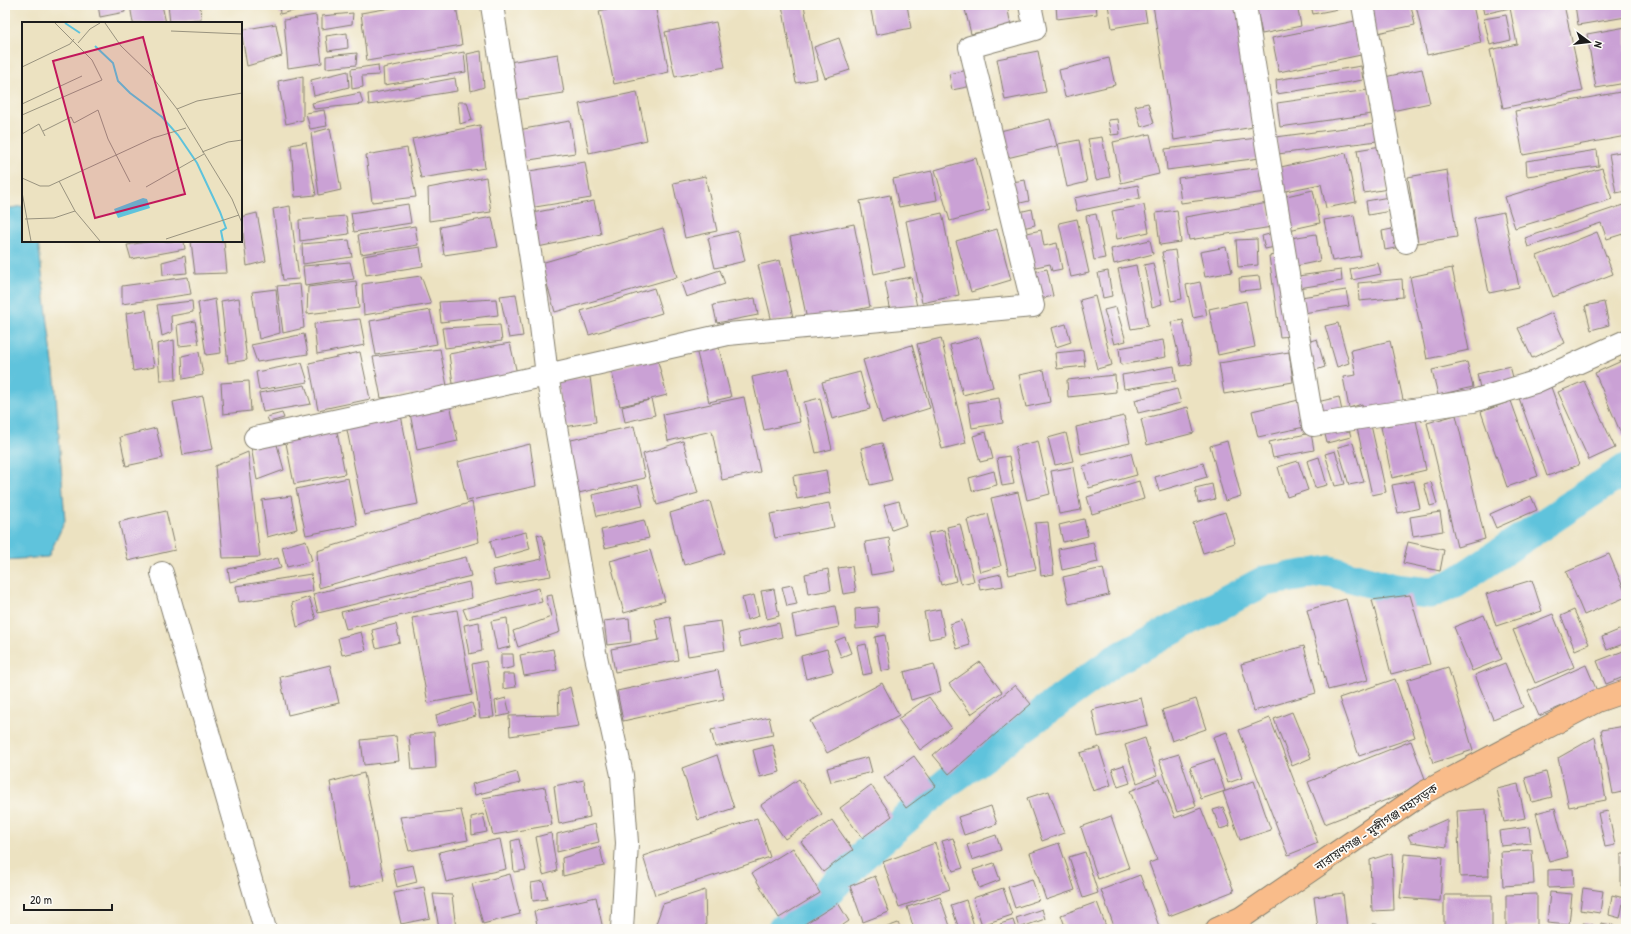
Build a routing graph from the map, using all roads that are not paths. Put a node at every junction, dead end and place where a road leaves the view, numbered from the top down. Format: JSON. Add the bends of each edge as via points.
{"nodes":[{"id":1,"x":492,"y":5,"type":"edge"},
{"id":2,"x":1030,"y":5,"type":"edge"},
{"id":3,"x":1245,"y":5,"type":"edge"},
{"id":4,"x":1363,"y":5,"type":"edge"},
{"id":5,"x":1406,"y":242,"type":"dead end"},
{"id":6,"x":1626,"y":341,"type":"edge"},
{"id":7,"x":547,"y":376,"type":"junction"},
{"id":8,"x":255,"y":438,"type":"dead end"},
{"id":9,"x":162,"y":573,"type":"dead end"},
{"id":10,"x":1626,"y":691,"type":"edge"},
{"id":11,"x":623,"y":920,"type":"edge"},
{"id":12,"x":265,"y":929,"type":"edge"},
{"id":13,"x":1217,"y":929,"type":"edge"}],
"edges":[{"from":1,"to":7,"type":"street"},
{"from":2,"to":7,"type":"street","via":[[1035,29],[970,47],[1033,306],[728,334]]},
{"from":3,"to":6,"type":"street","via":[[1313,425],[1473,401],[1535,382]]},
{"from":4,"to":5,"type":"street"},
{"from":7,"to":8,"type":"street"},
{"from":7,"to":11,"type":"street","via":[[595,652],[622,775],[627,843]]},
{"from":9,"to":12,"type":"street"},
{"from":10,"to":13,"type":"main road","name":"নারায়ণগঞ্জ - মুন্সীগঞ্জ মহাসড়ক","via":[[1597,701],[1425,792],[1241,918]]}]}
